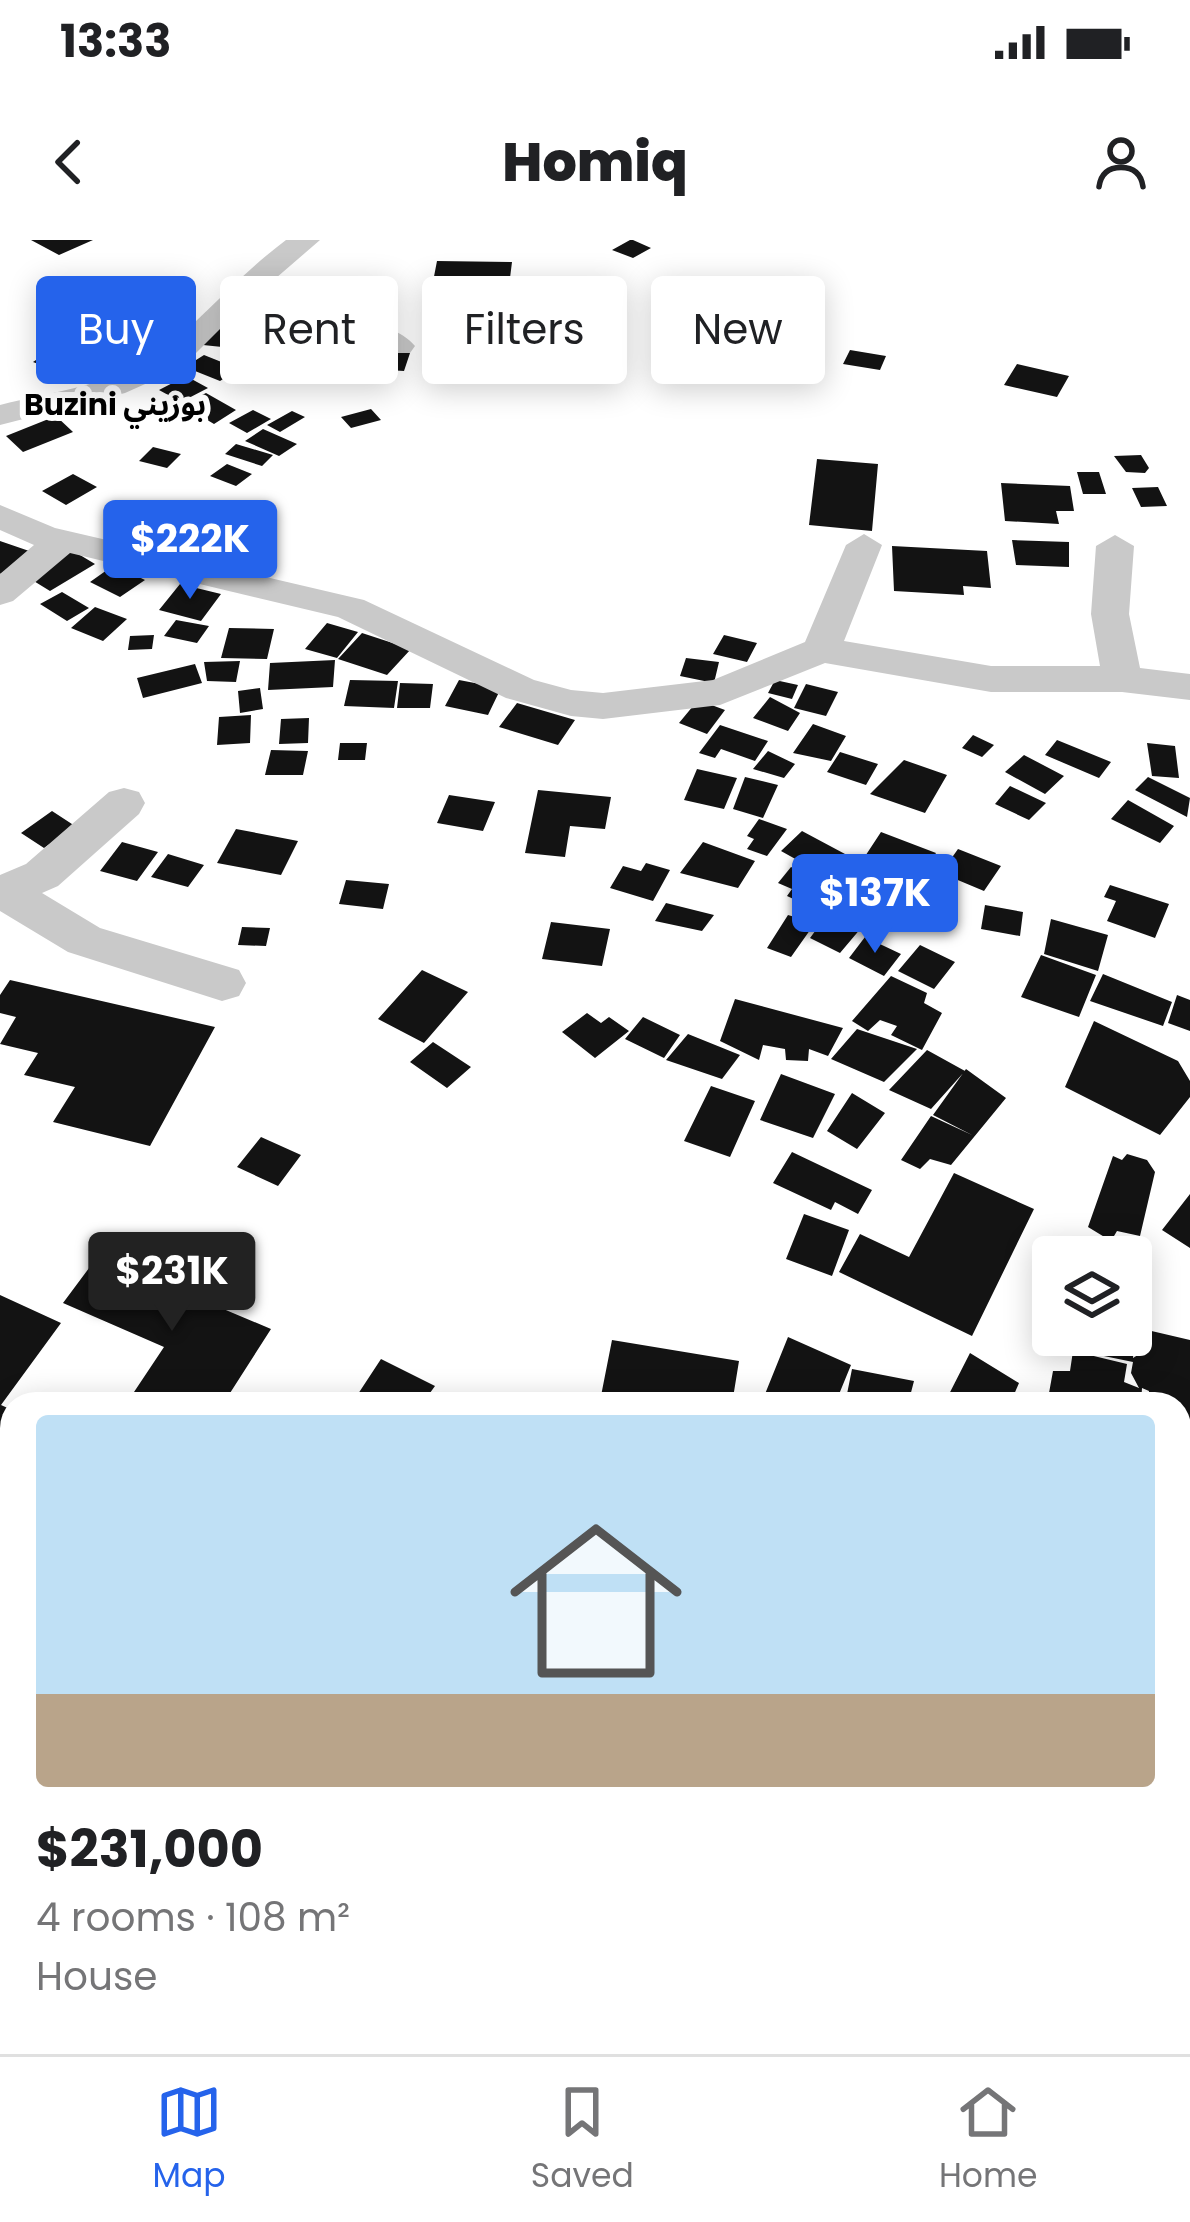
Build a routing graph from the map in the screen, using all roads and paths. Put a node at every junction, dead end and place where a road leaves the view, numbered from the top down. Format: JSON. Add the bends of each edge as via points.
{"nodes":[{"id":1,"x":305,"y":240,"type":"edge"},
{"id":2,"x":219,"y":310,"type":"junction"},
{"id":3,"x":399,"y":346,"type":"dead end"},
{"id":4,"x":0,"y":415,"type":"edge"},
{"id":5,"x":0,"y":516,"type":"edge"},
{"id":6,"x":62,"y":541,"type":"junction"},
{"id":7,"x":864,"y":545,"type":"dead end"},
{"id":8,"x":1115,"y":546,"type":"dead end"},
{"id":9,"x":0,"y":593,"type":"edge"},
{"id":10,"x":820,"y":650,"type":"junction"},
{"id":11,"x":1122,"y":679,"type":"junction"},
{"id":12,"x":1190,"y":687,"type":"edge"},
{"id":13,"x":124,"y":803,"type":"dead end"},
{"id":14,"x":3,"y":894,"type":"edge"},
{"id":15,"x":221,"y":983,"type":"dead end"}],
"edges":[{"from":1,"to":2,"type":"street"},
{"from":2,"to":3,"type":"street","via":[[366,332]]},
{"from":2,"to":4,"type":"street","via":[[169,361],[113,386]]},
{"from":5,"to":6,"type":"street"},
{"from":6,"to":9,"type":"street"},
{"from":6,"to":10,"type":"street","via":[[350,608],[520,689],[571,703],[721,692]]},
{"from":7,"to":10,"type":"street"},
{"from":8,"to":11,"type":"street","via":[[1110,614]]},
{"from":10,"to":11,"type":"street","via":[[991,679]]},
{"from":11,"to":12,"type":"street"},
{"from":13,"to":14,"type":"street","via":[[42,875]]},
{"from":14,"to":15,"type":"street","via":[[85,940]]}]}
